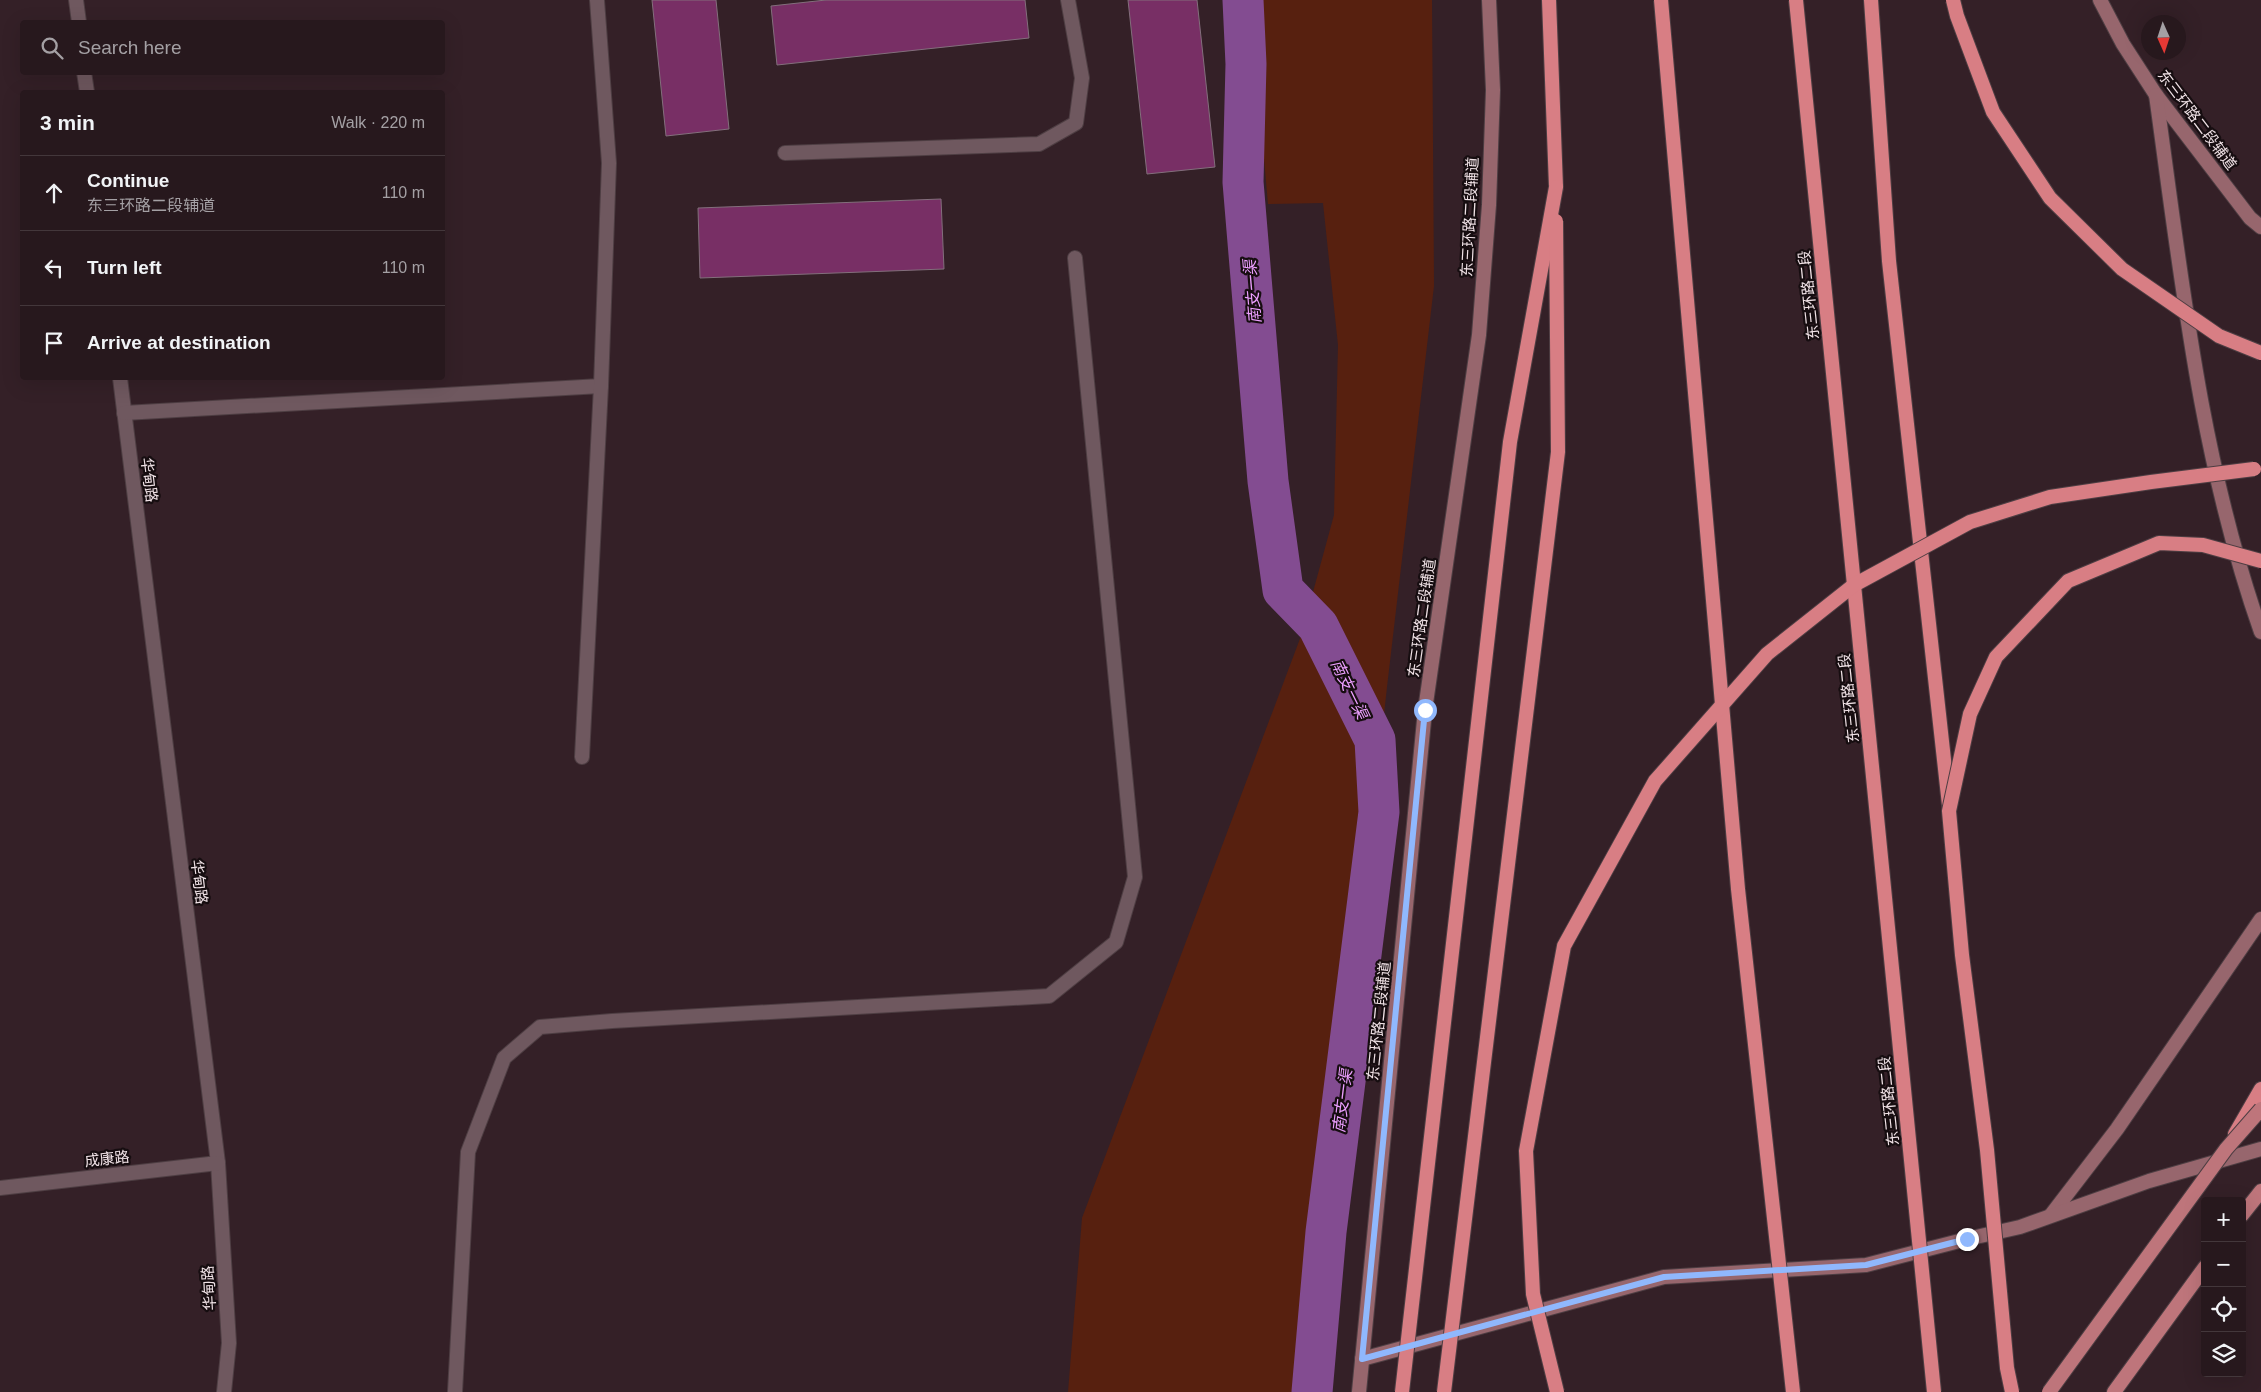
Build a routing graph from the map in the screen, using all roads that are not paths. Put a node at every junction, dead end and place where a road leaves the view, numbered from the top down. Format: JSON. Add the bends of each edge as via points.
{"nodes":[{"id":1,"x":76,"y":0,"type":"edge"},
{"id":2,"x":596,"y":0,"type":"edge"},
{"id":3,"x":1068,"y":0,"type":"edge"},
{"id":4,"x":1489,"y":0,"type":"edge"},
{"id":5,"x":1549,"y":0,"type":"edge"},
{"id":6,"x":1661,"y":0,"type":"edge"},
{"id":7,"x":1796,"y":0,"type":"edge"},
{"id":8,"x":1871,"y":0,"type":"edge"},
{"id":9,"x":1953,"y":0,"type":"edge"},
{"id":10,"x":2100,"y":0,"type":"edge"},
{"id":11,"x":79,"y":20,"type":"edge"},
{"id":12,"x":84,"y":75,"type":"edge"},
{"id":13,"x":87,"y":90,"type":"edge"},
{"id":14,"x":2156,"y":95,"type":"junction"},
{"id":15,"x":785,"y":153,"type":"dead end"},
{"id":16,"x":1556,"y":188,"type":"junction"},
{"id":17,"x":2261,"y":227,"type":"edge"},
{"id":18,"x":1075,"y":258,"type":"dead end"},
{"id":19,"x":2261,"y":353,"type":"edge"},
{"id":20,"x":120,"y":380,"type":"edge"},
{"id":21,"x":601,"y":386,"type":"junction"},
{"id":22,"x":124,"y":414,"type":"junction"},
{"id":23,"x":2261,"y":470,"type":"edge"},
{"id":24,"x":2261,"y":561,"type":"edge"},
{"id":25,"x":2261,"y":632,"type":"edge"},
{"id":26,"x":582,"y":757,"type":"dead end"},
{"id":27,"x":1949,"y":811,"type":"junction"},
{"id":28,"x":2261,"y":919,"type":"edge"},
{"id":29,"x":2261,"y":1089,"type":"edge"},
{"id":30,"x":2261,"y":1109,"type":"edge"},
{"id":31,"x":2226,"y":1149,"type":"junction"},
{"id":32,"x":2261,"y":1149,"type":"edge"},
{"id":33,"x":218,"y":1163,"type":"junction"},
{"id":34,"x":0,"y":1188,"type":"edge"},
{"id":35,"x":2261,"y":1191,"type":"edge"},
{"id":36,"x":2246,"y":1210,"type":"edge"},
{"id":37,"x":2051,"y":1215,"type":"junction"},
{"id":38,"x":2201,"y":1272,"type":"edge"},
{"id":39,"x":1362,"y":1359,"type":"junction"},
{"id":40,"x":224,"y":1392,"type":"edge"},
{"id":41,"x":456,"y":1392,"type":"edge"},
{"id":42,"x":1359,"y":1392,"type":"edge"},
{"id":43,"x":1402,"y":1392,"type":"edge"},
{"id":44,"x":1444,"y":1392,"type":"edge"},
{"id":45,"x":1557,"y":1392,"type":"edge"},
{"id":46,"x":1793,"y":1392,"type":"edge"},
{"id":47,"x":1934,"y":1392,"type":"edge"},
{"id":48,"x":2012,"y":1392,"type":"edge"},
{"id":49,"x":2049,"y":1392,"type":"edge"},
{"id":50,"x":2114,"y":1392,"type":"edge"}],
"edges":[{"from":1,"to":11,"type":"street"},
{"from":2,"to":21,"type":"street","via":[[609,163]]},
{"from":3,"to":15,"type":"street","via":[[1082,78],[1076,122],[1039,144]]},
{"from":4,"to":39,"type":"main road","name":"东三环路二段辅道","via":[[1493,90],[1489,205],[1479,335],[1425,710]]},
{"from":5,"to":16,"type":"highway"},
{"from":6,"to":46,"type":"highway","bridge":true,"via":[[1738,889]]},
{"from":7,"to":47,"type":"highway","name":"东三环路二段","bridge":true},
{"from":8,"to":27,"type":"highway","bridge":true,"via":[[1890,261]]},
{"from":9,"to":19,"type":"highway","bridge":true,"via":[[1994,112],[2050,198],[2122,269],[2219,336]]},
{"from":10,"to":14,"type":"main road","name":"东三环路二段辅道","via":[[2123,44]]},
{"from":12,"to":13,"type":"street"},
{"from":14,"to":17,"type":"main road","name":"东三环路二段辅道","via":[[2250,218]]},
{"from":14,"to":25,"type":"main road","via":[[2197,385],[2241,576]]},
{"from":16,"to":43,"type":"highway","bridge":true,"via":[[1510,442]]},
{"from":16,"to":44,"type":"highway","bridge":true,"via":[[1558,452]]},
{"from":18,"to":41,"type":"street","via":[[1135,877],[1116,942],[1048,996],[540,1027],[504,1058],[468,1152]]},
{"from":20,"to":22,"type":"street","name":"华甸路"},
{"from":21,"to":22,"type":"street"},
{"from":21,"to":26,"type":"street"},
{"from":22,"to":33,"type":"street","name":"华甸路"},
{"from":23,"to":45,"type":"highway","bridge":true,"via":[[2050,497],[1970,522],[1854,585],[1767,654],[1655,781],[1564,946],[1526,1151],[1533,1294]]},
{"from":24,"to":27,"type":"highway","bridge":true,"via":[[2203,545],[2159,543],[2068,581],[1996,657],[1970,714]]},
{"from":27,"to":48,"type":"highway","bridge":true,"via":[[1962,955],[1987,1150],[2007,1368]]},
{"from":28,"to":37,"type":"main road","via":[[2117,1129]]},
{"from":29,"to":31,"type":"highway","bridge":true},
{"from":30,"to":31,"type":"main road","bridge":true},
{"from":31,"to":49,"type":"main road","bridge":true},
{"from":32,"to":37,"type":"main road","via":[[2149,1181]]},
{"from":33,"to":34,"type":"street","name":"成康路"},
{"from":33,"to":40,"type":"street","name":"华甸路","via":[[229,1343]]},
{"from":35,"to":36,"type":"main road"},
{"from":37,"to":39,"type":"main road","via":[[2020,1227],[1866,1265],[1664,1277]]},
{"from":38,"to":50,"type":"main road"},
{"from":39,"to":42,"type":"main road","name":"东三环路二段辅道"}]}
